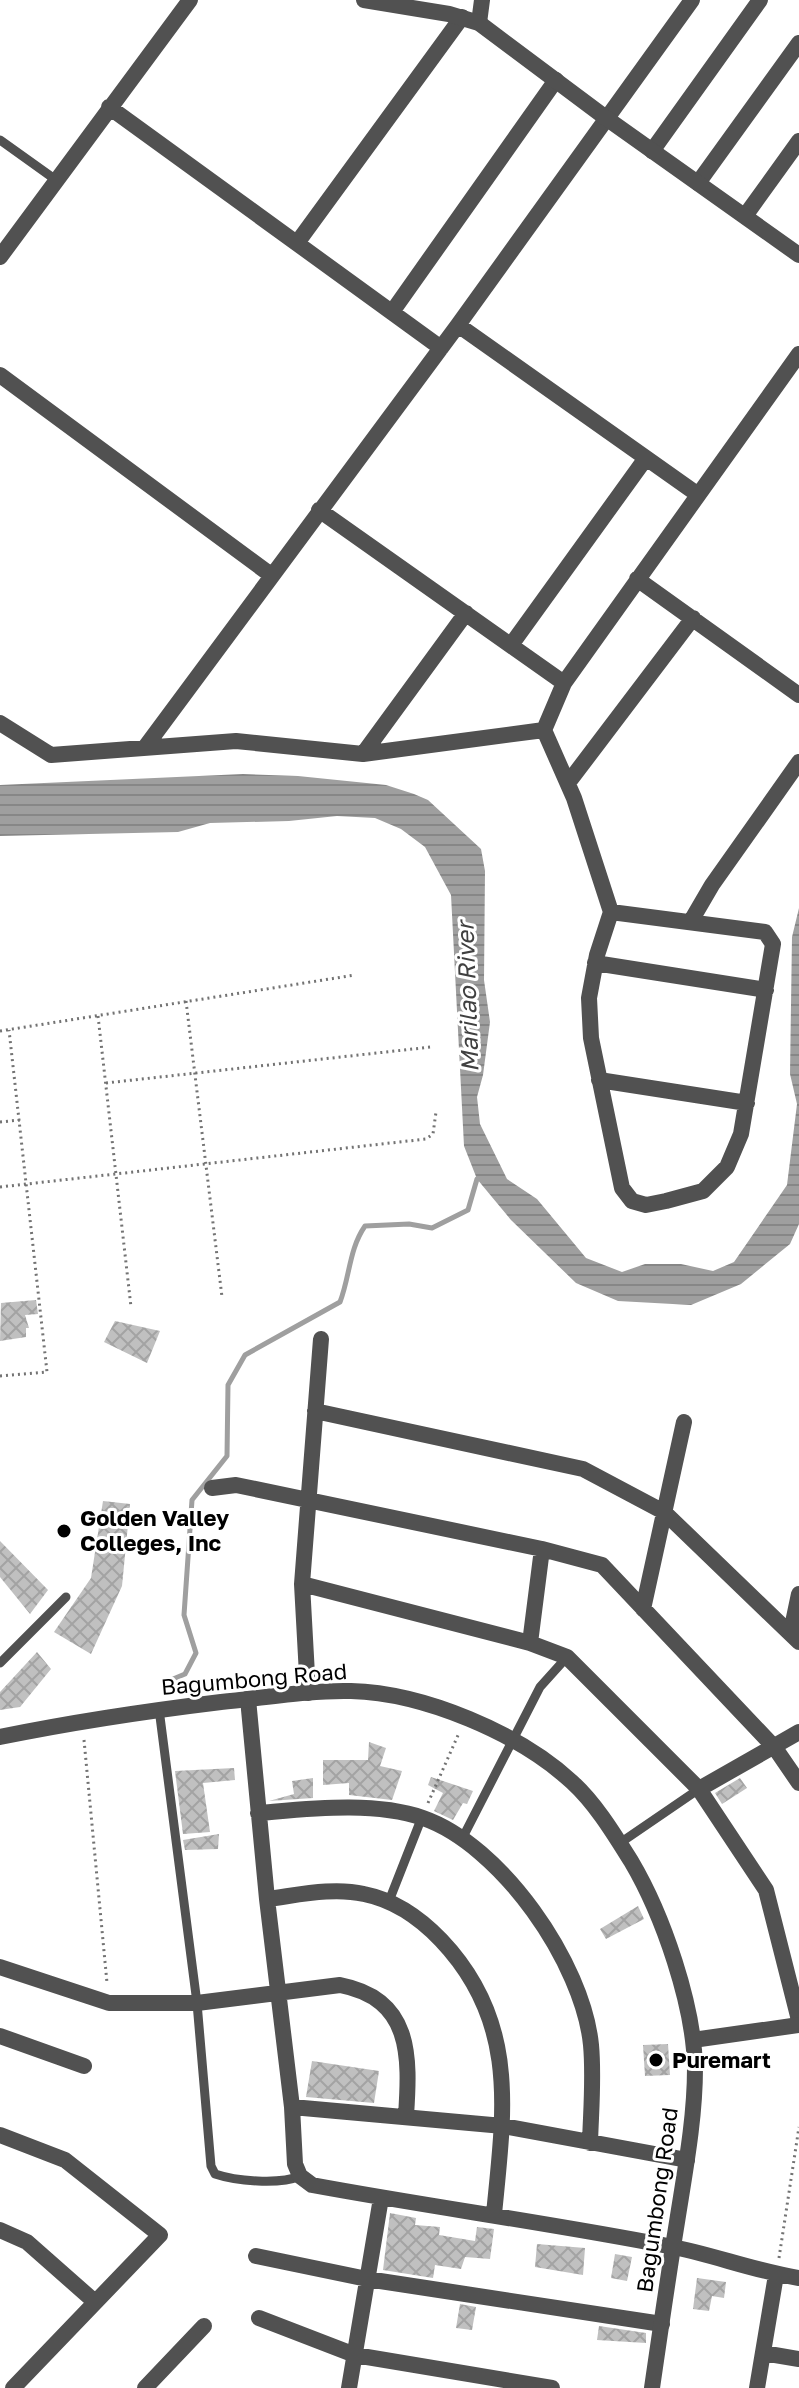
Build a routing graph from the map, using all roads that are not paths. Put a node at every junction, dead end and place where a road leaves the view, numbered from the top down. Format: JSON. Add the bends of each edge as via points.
{"nodes":[{"id":1,"x":190,"y":0,"type":"edge"},
{"id":2,"x":364,"y":0,"type":"edge"},
{"id":3,"x":482,"y":0,"type":"edge"},
{"id":4,"x":692,"y":0,"type":"edge"},
{"id":5,"x":760,"y":0,"type":"edge"},
{"id":6,"x":462,"y":17,"type":"junction"},
{"id":7,"x":479,"y":23,"type":"junction"},
{"id":8,"x":799,"y":43,"type":"edge"},
{"id":9,"x":556,"y":80,"type":"junction"},
{"id":10,"x":109,"y":107,"type":"junction"},
{"id":11,"x":606,"y":118,"type":"junction"},
{"id":12,"x":0,"y":140,"type":"edge"},
{"id":13,"x":799,"y":141,"type":"edge"},
{"id":14,"x":652,"y":151,"type":"junction"},
{"id":15,"x":56,"y":180,"type":"junction"},
{"id":16,"x":698,"y":183,"type":"junction"},
{"id":17,"x":745,"y":216,"type":"junction"},
{"id":18,"x":297,"y":243,"type":"junction"},
{"id":19,"x":796,"y":247,"type":"edge"},
{"id":20,"x":0,"y":257,"type":"edge"},
{"id":21,"x":392,"y":312,"type":"junction"},
{"id":22,"x":458,"y":325,"type":"junction"},
{"id":23,"x":441,"y":348,"type":"junction"},
{"id":24,"x":799,"y":354,"type":"edge"},
{"id":25,"x":0,"y":375,"type":"edge"},
{"id":26,"x":646,"y":458,"type":"junction"},
{"id":27,"x":697,"y":494,"type":"junction"},
{"id":28,"x":319,"y":510,"type":"junction"},
{"id":29,"x":271,"y":575,"type":"junction"},
{"id":30,"x":637,"y":579,"type":"junction"},
{"id":31,"x":466,"y":613,"type":"junction"},
{"id":32,"x":693,"y":618,"type":"junction"},
{"id":33,"x":511,"y":645,"type":"junction"},
{"id":34,"x":564,"y":683,"type":"junction"},
{"id":35,"x":799,"y":695,"type":"edge"},
{"id":36,"x":0,"y":723,"type":"edge"},
{"id":37,"x":544,"y":730,"type":"junction"},
{"id":38,"x":146,"y":746,"type":"junction"},
{"id":39,"x":363,"y":754,"type":"junction"},
{"id":40,"x":799,"y":762,"type":"edge"},
{"id":41,"x":568,"y":783,"type":"junction"},
{"id":42,"x":611,"y":912,"type":"junction"},
{"id":43,"x":691,"y":921,"type":"junction"},
{"id":44,"x":595,"y":963,"type":"junction"},
{"id":45,"x":766,"y":990,"type":"junction"},
{"id":46,"x":599,"y":1080,"type":"junction"},
{"id":47,"x":747,"y":1103,"type":"junction"},
{"id":48,"x":321,"y":1339,"type":"dead end"},
{"id":49,"x":315,"y":1411,"type":"junction"},
{"id":50,"x":684,"y":1422,"type":"dead end"},
{"id":51,"x":212,"y":1488,"type":"dead end"},
{"id":52,"x":307,"y":1500,"type":"junction"},
{"id":53,"x":664,"y":1512,"type":"junction"},
{"id":54,"x":542,"y":1549,"type":"junction"},
{"id":55,"x":302,"y":1584,"type":"junction"},
{"id":56,"x":799,"y":1594,"type":"edge"},
{"id":57,"x":66,"y":1597,"type":"dead end"},
{"id":58,"x":643,"y":1609,"type":"junction"},
{"id":59,"x":796,"y":1633,"type":"edge"},
{"id":60,"x":530,"y":1643,"type":"junction"},
{"id":61,"x":567,"y":1657,"type":"junction"},
{"id":62,"x":0,"y":1663,"type":"edge"},
{"id":63,"x":308,"y":1693,"type":"junction"},
{"id":64,"x":248,"y":1699,"type":"junction"},
{"id":65,"x":159,"y":1709,"type":"junction"},
{"id":66,"x":799,"y":1732,"type":"edge"},
{"id":67,"x":0,"y":1737,"type":"edge"},
{"id":68,"x":512,"y":1740,"type":"junction"},
{"id":69,"x":775,"y":1748,"type":"junction"},
{"id":70,"x":799,"y":1783,"type":"edge"},
{"id":71,"x":699,"y":1789,"type":"junction"},
{"id":72,"x":258,"y":1813,"type":"junction"},
{"id":73,"x":422,"y":1817,"type":"junction"},
{"id":74,"x":463,"y":1837,"type":"junction"},
{"id":75,"x":620,"y":1843,"type":"junction"},
{"id":76,"x":267,"y":1899,"type":"junction"},
{"id":77,"x":389,"y":1901,"type":"junction"},
{"id":78,"x":0,"y":1967,"type":"edge"},
{"id":79,"x":278,"y":1991,"type":"junction"},
{"id":80,"x":197,"y":2003,"type":"junction"},
{"id":81,"x":799,"y":2022,"type":"edge"},
{"id":82,"x":0,"y":2036,"type":"edge"},
{"id":83,"x":693,"y":2040,"type":"junction"},
{"id":84,"x":84,"y":2066,"type":"dead end"},
{"id":85,"x":292,"y":2107,"type":"junction"},
{"id":86,"x":406,"y":2116,"type":"junction"},
{"id":87,"x":503,"y":2126,"type":"junction"},
{"id":88,"x":0,"y":2135,"type":"edge"},
{"id":89,"x":590,"y":2143,"type":"junction"},
{"id":90,"x":687,"y":2160,"type":"junction"},
{"id":91,"x":300,"y":2176,"type":"junction"},
{"id":92,"x":381,"y":2198,"type":"junction"},
{"id":93,"x":494,"y":2214,"type":"junction"},
{"id":94,"x":0,"y":2230,"type":"edge"},
{"id":95,"x":673,"y":2247,"type":"junction"},
{"id":96,"x":256,"y":2256,"type":"dead end"},
{"id":97,"x":776,"y":2275,"type":"junction"},
{"id":98,"x":799,"y":2278,"type":"edge"},
{"id":99,"x":367,"y":2279,"type":"junction"},
{"id":100,"x":95,"y":2302,"type":"junction"},
{"id":101,"x":259,"y":2318,"type":"dead end"},
{"id":102,"x":662,"y":2324,"type":"junction"},
{"id":103,"x":204,"y":2326,"type":"dead end"},
{"id":104,"x":763,"y":2353,"type":"junction"},
{"id":105,"x":355,"y":2355,"type":"junction"},
{"id":106,"x":799,"y":2359,"type":"edge"},
{"id":107,"x":13,"y":2388,"type":"edge"},
{"id":108,"x":145,"y":2388,"type":"edge"},
{"id":109,"x":349,"y":2388,"type":"edge"},
{"id":110,"x":552,"y":2388,"type":"edge"},
{"id":111,"x":652,"y":2388,"type":"edge"},
{"id":112,"x":757,"y":2388,"type":"edge"}],
"edges":[{"from":1,"to":10,"type":"street"},
{"from":2,"to":6,"type":"street"},
{"from":3,"to":7,"type":"street"},
{"from":4,"to":11,"type":"street"},
{"from":5,"to":14,"type":"street"},
{"from":6,"to":7,"type":"street"},
{"from":6,"to":18,"type":"street"},
{"from":7,"to":9,"type":"street"},
{"from":8,"to":16,"type":"street"},
{"from":9,"to":11,"type":"street"},
{"from":9,"to":21,"type":"street"},
{"from":10,"to":15,"type":"street"},
{"from":10,"to":18,"type":"street"},
{"from":11,"to":14,"type":"street"},
{"from":11,"to":22,"type":"street"},
{"from":12,"to":15,"type":"lane"},
{"from":13,"to":17,"type":"street"},
{"from":14,"to":16,"type":"street"},
{"from":15,"to":20,"type":"street"},
{"from":16,"to":17,"type":"street"},
{"from":17,"to":19,"type":"street"},
{"from":18,"to":21,"type":"street"},
{"from":21,"to":23,"type":"street"},
{"from":22,"to":23,"type":"street"},
{"from":22,"to":26,"type":"street"},
{"from":23,"to":28,"type":"street"},
{"from":24,"to":27,"type":"street"},
{"from":25,"to":29,"type":"street"},
{"from":26,"to":27,"type":"street"},
{"from":26,"to":33,"type":"street"},
{"from":27,"to":30,"type":"street"},
{"from":28,"to":29,"type":"street"},
{"from":28,"to":31,"type":"street"},
{"from":29,"to":38,"type":"street"},
{"from":30,"to":32,"type":"street"},
{"from":30,"to":34,"type":"street"},
{"from":31,"to":33,"type":"street"},
{"from":31,"to":39,"type":"street"},
{"from":32,"to":35,"type":"street"},
{"from":32,"to":41,"type":"street"},
{"from":33,"to":34,"type":"street"},
{"from":34,"to":37,"type":"street"},
{"from":36,"to":38,"type":"street","via":[[51,755]]},
{"from":37,"to":39,"type":"street"},
{"from":37,"to":41,"type":"street"},
{"from":38,"to":39,"type":"street","via":[[236,741]]},
{"from":40,"to":43,"type":"street"},
{"from":41,"to":42,"type":"street"},
{"from":42,"to":43,"type":"street"},
{"from":42,"to":44,"type":"street"},
{"from":43,"to":45,"type":"street","via":[[765,932],[773,944]]},
{"from":44,"to":45,"type":"street"},
{"from":44,"to":46,"type":"street","via":[[589,998]]},
{"from":45,"to":47,"type":"street"},
{"from":46,"to":47,"type":"street"},
{"from":46,"to":47,"type":"street","via":[[622,1188],[632,1201],[646,1205],[703,1191],[727,1167]]},
{"from":48,"to":49,"type":"street"},
{"from":49,"to":52,"type":"street"},
{"from":49,"to":53,"type":"street","via":[[583,1469]]},
{"from":50,"to":53,"type":"street"},
{"from":51,"to":52,"type":"street","via":[[236,1485]]},
{"from":52,"to":54,"type":"street"},
{"from":52,"to":55,"type":"street"},
{"from":53,"to":58,"type":"street"},
{"from":53,"to":59,"type":"street"},
{"from":54,"to":58,"type":"street","via":[[602,1565]]},
{"from":54,"to":60,"type":"street"},
{"from":55,"to":60,"type":"street"},
{"from":55,"to":63,"type":"street"},
{"from":56,"to":59,"type":"street"},
{"from":57,"to":62,"type":"lane"},
{"from":58,"to":69,"type":"street"},
{"from":60,"to":61,"type":"street"},
{"from":61,"to":68,"type":"lane","via":[[540,1687]]},
{"from":61,"to":71,"type":"street"},
{"from":63,"to":64,"type":"street","name":"Bagumbong Road"},
{"from":63,"to":68,"type":"street","name":"Bagumbong Road","via":[[353,1691],[422,1704]]},
{"from":64,"to":65,"type":"street","name":"Bagumbong Road"},
{"from":64,"to":72,"type":"street"},
{"from":65,"to":67,"type":"street","name":"Bagumbong Road"},
{"from":65,"to":80,"type":"lane"},
{"from":66,"to":69,"type":"street"},
{"from":68,"to":74,"type":"lane"},
{"from":68,"to":75,"type":"street","name":"Bagumbong Road","via":[[575,1784]]},
{"from":69,"to":70,"type":"street"},
{"from":69,"to":71,"type":"street"},
{"from":71,"to":75,"type":"lane"},
{"from":71,"to":81,"type":"street","via":[[766,1890]]},
{"from":72,"to":73,"type":"street","via":[[329,1807]]},
{"from":72,"to":76,"type":"street"},
{"from":73,"to":74,"type":"street"},
{"from":73,"to":77,"type":"lane"},
{"from":74,"to":89,"type":"street","via":[[531,1906],[583,2005],[591,2043]]},
{"from":75,"to":83,"type":"street","name":"Bagumbong Road","via":[[662,1926]]},
{"from":76,"to":77,"type":"street","via":[[332,1891]]},
{"from":76,"to":79,"type":"street"},
{"from":77,"to":87,"type":"street","via":[[433,1932],[476,1986],[499,2048]]},
{"from":78,"to":80,"type":"street","via":[[109,2003]]},
{"from":79,"to":80,"type":"street"},
{"from":79,"to":85,"type":"street"},
{"from":79,"to":86,"type":"street","via":[[340,1985],[362,1989],[382,2002],[406,2046]]},
{"from":80,"to":91,"type":"lane","via":[[215,2174],[287,2182]]},
{"from":81,"to":83,"type":"street"},
{"from":82,"to":84,"type":"street"},
{"from":83,"to":90,"type":"street","name":"Bagumbong Road"},
{"from":85,"to":86,"type":"street"},
{"from":85,"to":91,"type":"street"},
{"from":86,"to":87,"type":"street"},
{"from":87,"to":89,"type":"street"},
{"from":87,"to":93,"type":"street"},
{"from":88,"to":100,"type":"street","via":[[65,2160],[160,2235]]},
{"from":89,"to":90,"type":"street"},
{"from":90,"to":95,"type":"street","name":"Bagumbong Road"},
{"from":91,"to":92,"type":"street","via":[[312,2185]]},
{"from":92,"to":93,"type":"street"},
{"from":92,"to":99,"type":"street"},
{"from":93,"to":95,"type":"street"},
{"from":94,"to":100,"type":"street","via":[[27,2242]]},
{"from":95,"to":97,"type":"street"},
{"from":95,"to":102,"type":"street","name":"Bagumbong Road"},
{"from":96,"to":99,"type":"street"},
{"from":97,"to":98,"type":"street"},
{"from":97,"to":104,"type":"street"},
{"from":99,"to":102,"type":"street"},
{"from":99,"to":105,"type":"street"},
{"from":100,"to":107,"type":"street"},
{"from":101,"to":105,"type":"street"},
{"from":102,"to":111,"type":"street","name":"Bagumbong Road"},
{"from":103,"to":108,"type":"street"},
{"from":104,"to":106,"type":"street"},
{"from":104,"to":112,"type":"street"},
{"from":105,"to":109,"type":"street"},
{"from":105,"to":110,"type":"street"}]}
